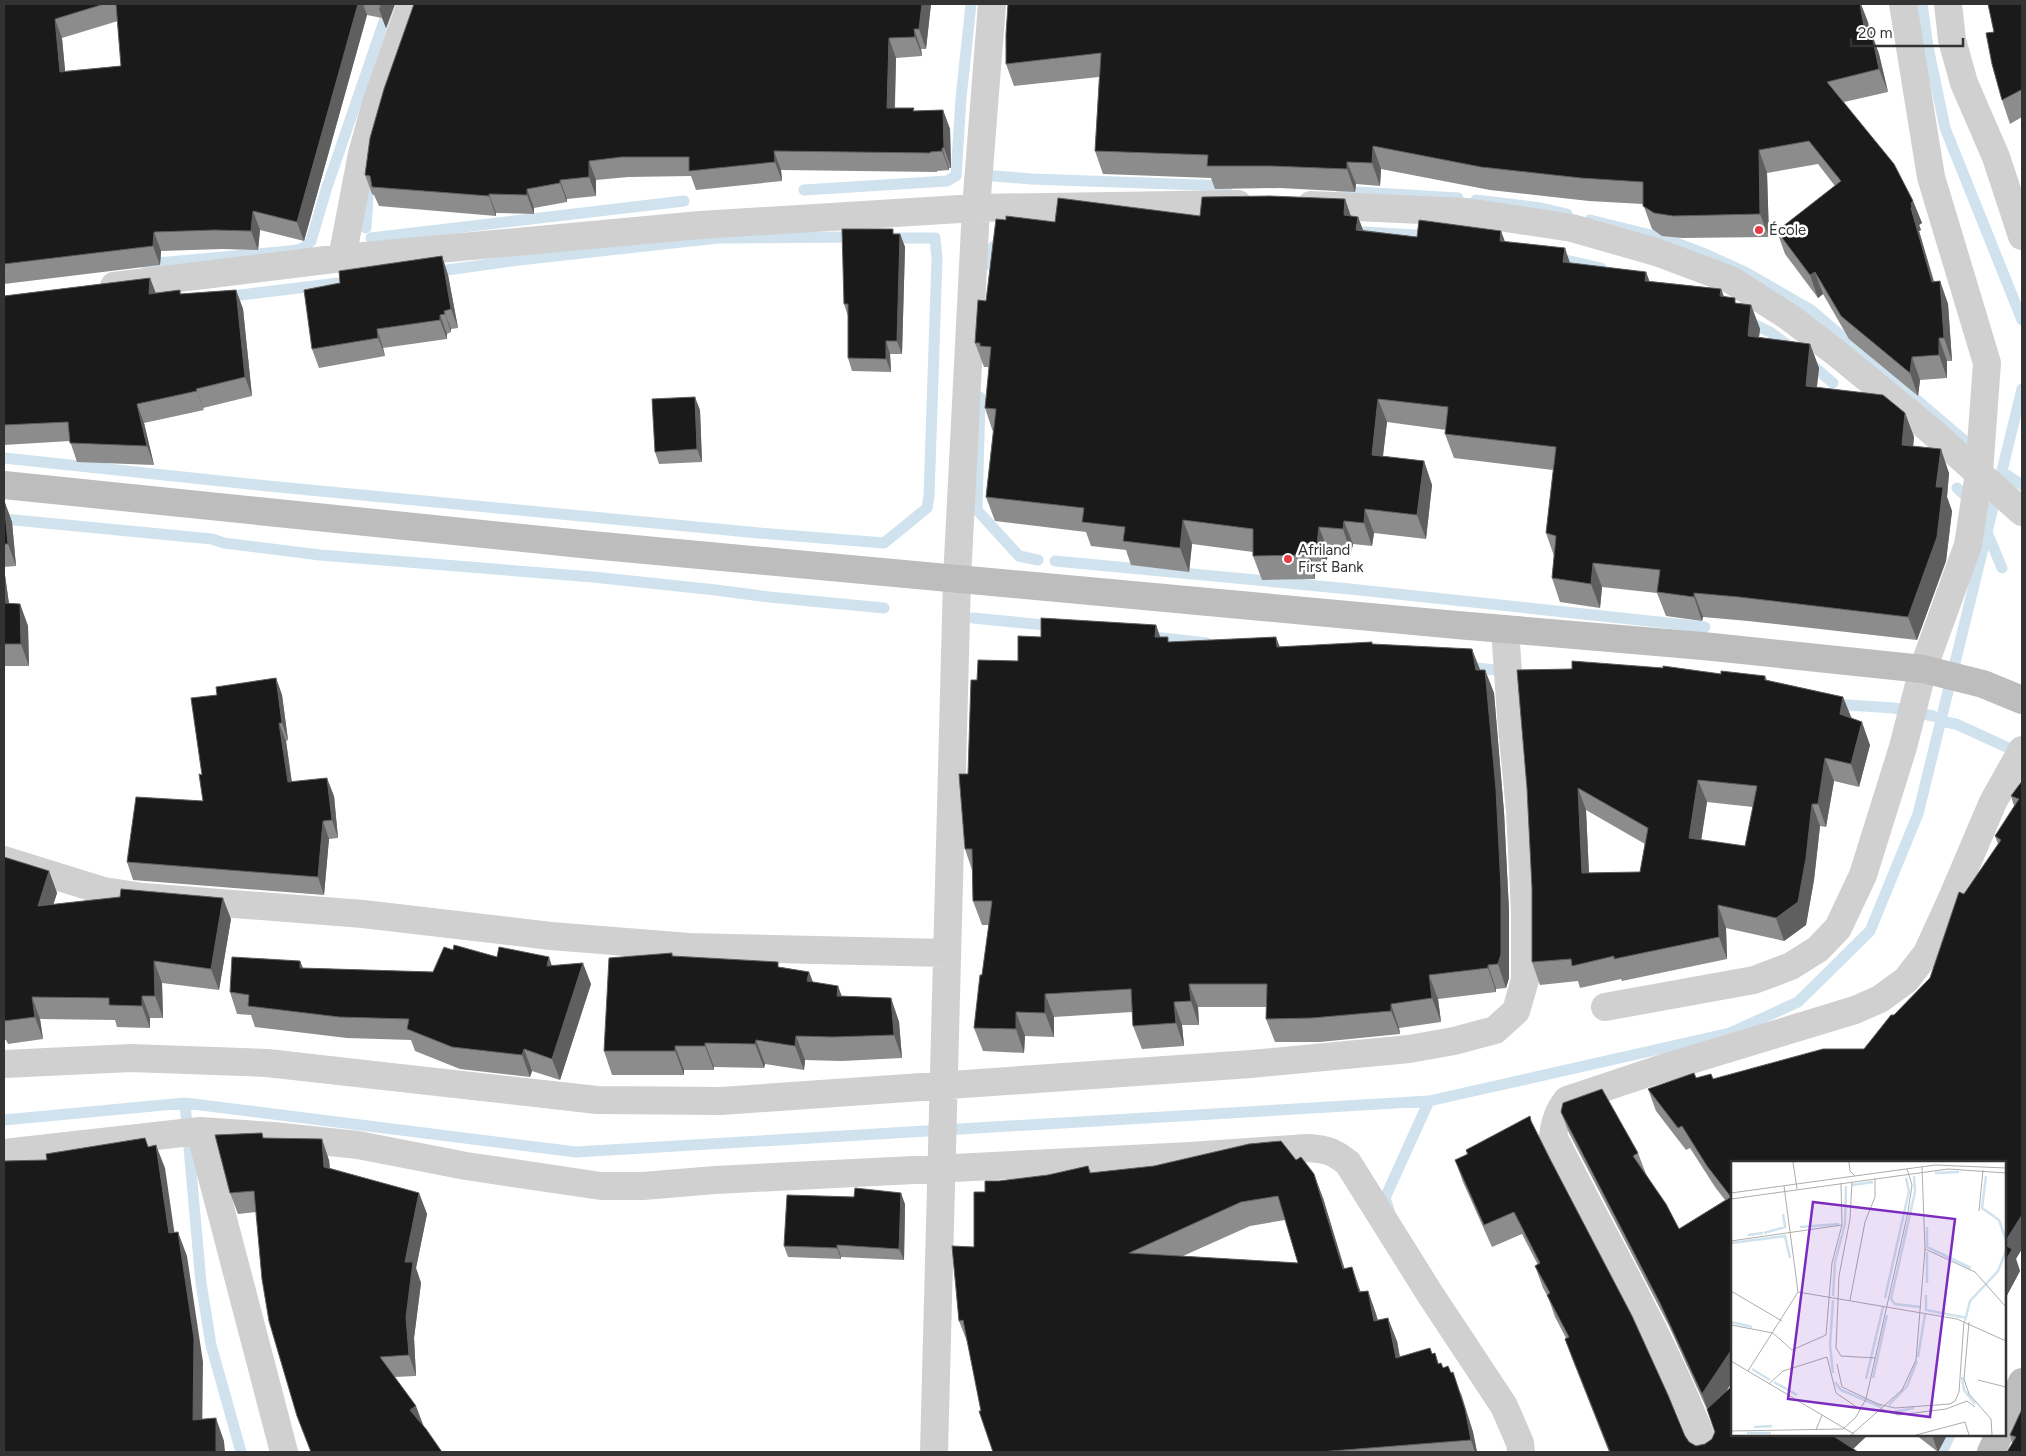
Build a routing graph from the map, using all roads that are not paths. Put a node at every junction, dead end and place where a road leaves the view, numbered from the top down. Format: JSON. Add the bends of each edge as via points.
{"nodes":[{"id":1,"x":411,"y":4,"type":"edge"},
{"id":2,"x":992,"y":4,"type":"edge"},
{"id":3,"x":1903,"y":4,"type":"edge"},
{"id":4,"x":1948,"y":4,"type":"edge"},
{"id":5,"x":1260,"y":204,"type":"edge"},
{"id":6,"x":1289,"y":204,"type":"edge"},
{"id":7,"x":976,"y":208,"type":"junction"},
{"id":8,"x":2022,"y":236,"type":"edge"},
{"id":9,"x":342,"y":258,"type":"junction"},
{"id":10,"x":91,"y":289,"type":"edge"},
{"id":11,"x":1979,"y":473,"type":"junction"},
{"id":12,"x":4,"y":485,"type":"edge"},
{"id":13,"x":2019,"y":499,"type":"edge"},
{"id":14,"x":956,"y":579,"type":"junction"},
{"id":15,"x":1505,"y":629,"type":"junction"},
{"id":16,"x":1931,"y":670,"type":"junction"},
{"id":17,"x":2022,"y":700,"type":"edge"},
{"id":18,"x":2022,"y":750,"type":"edge"},
{"id":19,"x":4,"y":860,"type":"edge"},
{"id":20,"x":946,"y":953,"type":"junction"},
{"id":21,"x":1605,"y":1007,"type":"dead end"},
{"id":22,"x":4,"y":1064,"type":"edge"},
{"id":23,"x":943,"y":1086,"type":"junction"},
{"id":24,"x":200,"y":1131,"type":"junction"},
{"id":25,"x":4,"y":1153,"type":"edge"},
{"id":26,"x":941,"y":1168,"type":"junction"},
{"id":27,"x":2022,"y":1382,"type":"edge"},
{"id":28,"x":2006,"y":1419,"type":"edge"},
{"id":29,"x":1999,"y":1436,"type":"edge"},
{"id":30,"x":284,"y":1452,"type":"edge"},
{"id":31,"x":934,"y":1452,"type":"edge"},
{"id":32,"x":1521,"y":1452,"type":"edge"},
{"id":33,"x":1707,"y":1452,"type":"edge"},
{"id":34,"x":1991,"y":1452,"type":"edge"}],
"edges":[{"from":1,"to":9,"type":"street","via":[[364,145]]},
{"from":2,"to":7,"type":"street"},
{"from":3,"to":11,"type":"street","via":[[1931,177],[1987,363]]},
{"from":4,"to":8,"type":"street","via":[[1952,40],[1964,83],[1996,157]]},
{"from":5,"to":7,"type":"street"},
{"from":6,"to":11,"type":"street","via":[[1467,212],[1572,228],[1656,252],[1731,280],[1835,352]]},
{"from":7,"to":9,"type":"street","via":[[700,225]]},
{"from":7,"to":14,"type":"street"},
{"from":9,"to":10,"type":"street"},
{"from":11,"to":13,"type":"street"},
{"from":11,"to":16,"type":"street","via":[[1968,545]]},
{"from":12,"to":14,"type":"street"},
{"from":14,"to":15,"type":"street"},
{"from":14,"to":20,"type":"street"},
{"from":15,"to":16,"type":"street"},
{"from":15,"to":23,"type":"street","via":[[1520,811],[1525,980],[1516,1011],[1495,1030],[1454,1042],[1409,1049]]},
{"from":16,"to":17,"type":"street","via":[[1983,684]]},
{"from":16,"to":21,"type":"street","via":[[1863,875],[1838,928],[1818,948],[1791,966],[1754,980]]},
{"from":18,"to":33,"type":"street","via":[[1993,802],[1926,953],[1906,980],[1880,999],[1855,1010],[1567,1100],[1559,1110],[1554,1136],[1655,1333]]},
{"from":19,"to":20,"type":"street","via":[[104,892],[143,897],[363,914],[551,936],[688,947]]},
{"from":20,"to":23,"type":"street"},
{"from":22,"to":23,"type":"street","via":[[131,1058],[267,1063],[598,1100],[721,1101]]},
{"from":23,"to":26,"type":"street"},
{"from":24,"to":25,"type":"street"},
{"from":24,"to":26,"type":"street","via":[[358,1145],[466,1166],[601,1186]]},
{"from":24,"to":30,"type":"street"},
{"from":26,"to":31,"type":"street"},
{"from":26,"to":32,"type":"street","via":[[1306,1148],[1334,1152],[1348,1163],[1504,1406]]},
{"from":27,"to":28,"type":"street"},
{"from":29,"to":34,"type":"street"}]}
